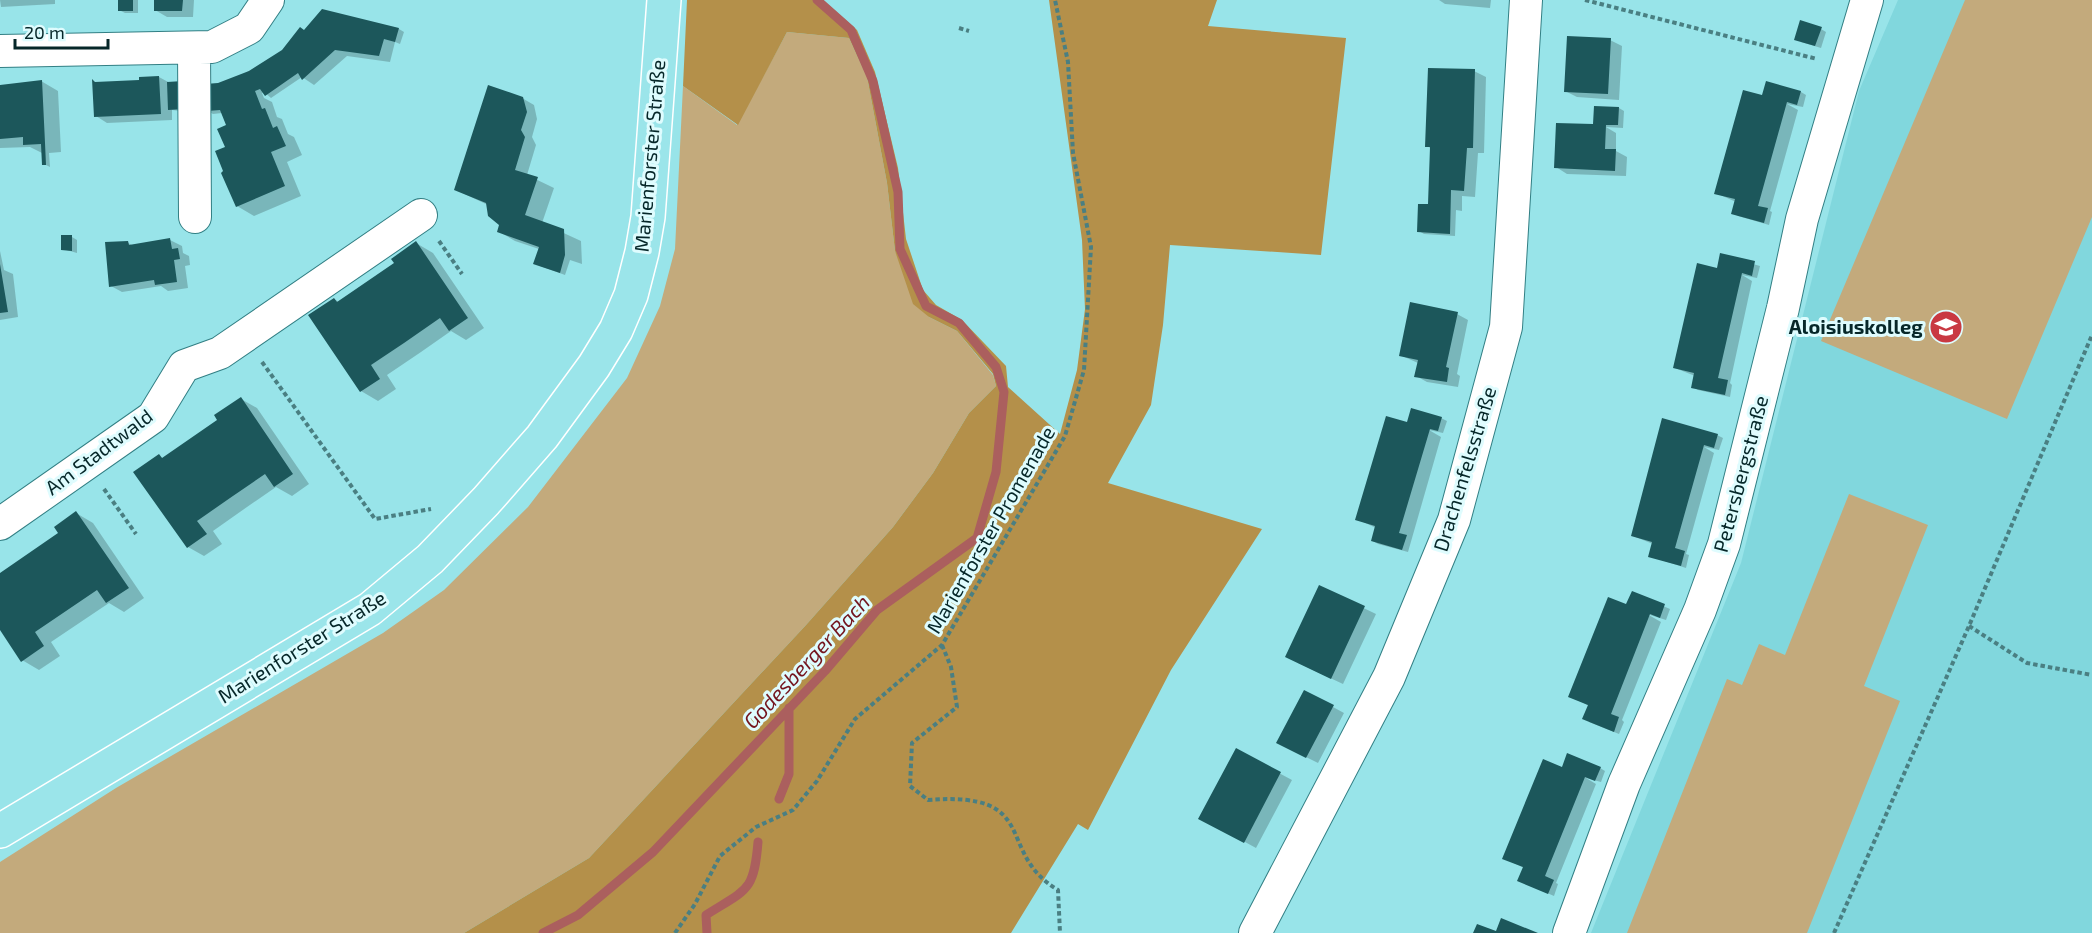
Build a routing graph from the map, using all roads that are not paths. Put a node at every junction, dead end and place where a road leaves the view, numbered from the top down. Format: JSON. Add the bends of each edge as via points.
{"nodes":[{"id":1,"x":268,"y":0,"type":"edge"},
{"id":2,"x":664,"y":0,"type":"edge"},
{"id":3,"x":1526,"y":0,"type":"edge"},
{"id":4,"x":1867,"y":0,"type":"edge"},
{"id":5,"x":194,"y":48,"type":"junction"},
{"id":6,"x":0,"y":51,"type":"edge"},
{"id":7,"x":421,"y":215,"type":"road end"},
{"id":8,"x":195,"y":217,"type":"dead end"},
{"id":9,"x":0,"y":524,"type":"edge"},
{"id":10,"x":0,"y":831,"type":"edge"},
{"id":11,"x":1255,"y":933,"type":"edge"},
{"id":12,"x":1569,"y":933,"type":"edge"}],
"edges":[{"from":1,"to":5,"type":"street","via":[[249,28],[212,47]]},
{"from":2,"to":10,"type":"main road","name":"Marienforster Straße","via":[[648,218],[634,284],[616,330],[542,437],[444,545],[370,609]]},
{"from":3,"to":11,"type":"street","name":"Drachenfelsstraße","via":[[1506,327],[1454,520],[1389,677]]},
{"from":4,"to":12,"type":"street","name":"Petersbergstraße","via":[[1802,219],[1724,544],[1700,610],[1624,784]]},
{"from":5,"to":6,"type":"street"},
{"from":5,"to":8,"type":"street"},
{"from":7,"to":9,"type":"street","name":"Am Stadtwald","via":[[220,353],[184,366],[153,417]]}]}
